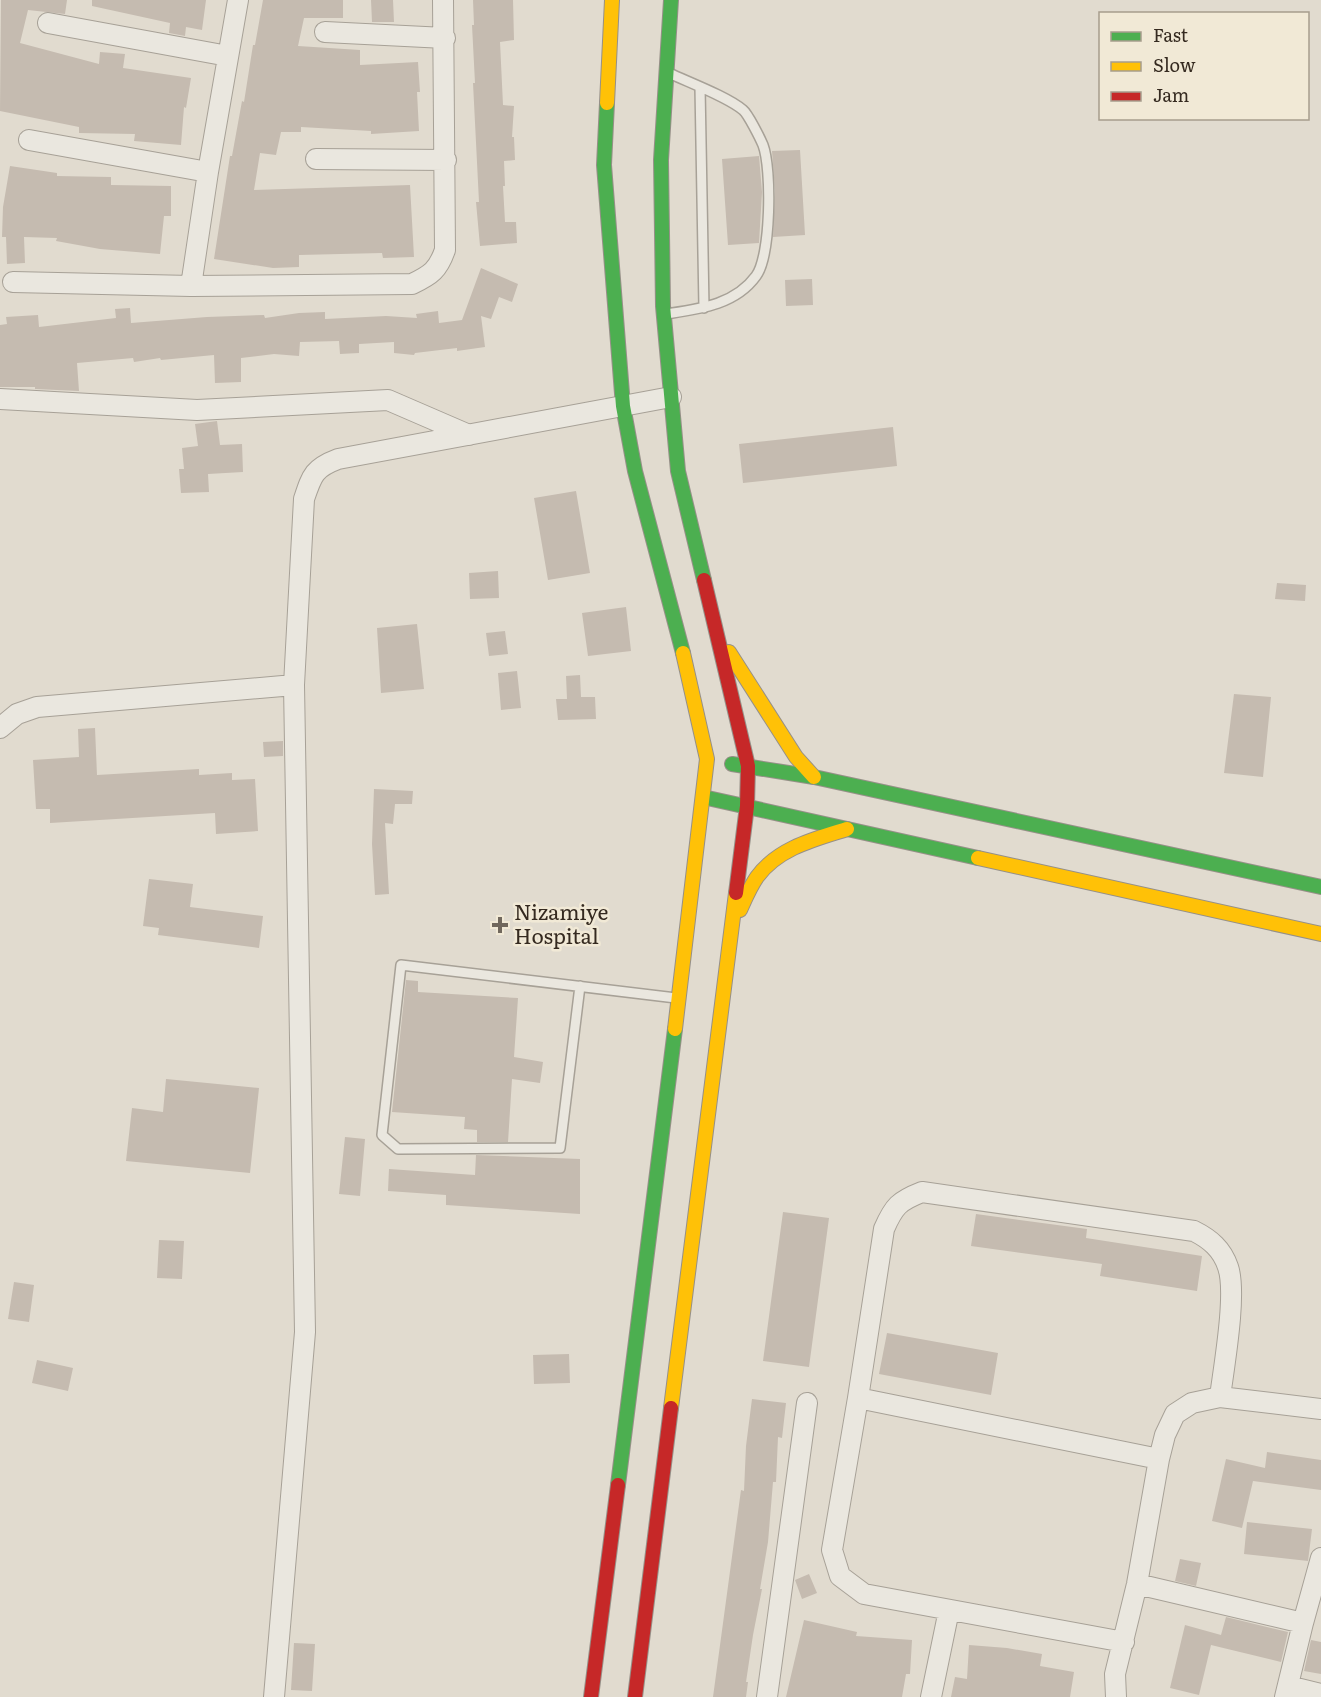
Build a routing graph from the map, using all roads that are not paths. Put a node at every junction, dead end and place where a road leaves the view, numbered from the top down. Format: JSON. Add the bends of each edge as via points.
{"nodes":[{"id":1,"x":238,"y":0,"type":"edge"},
{"id":2,"x":443,"y":0,"type":"edge"},
{"id":3,"x":612,"y":0,"type":"edge"},
{"id":4,"x":671,"y":0,"type":"edge"},
{"id":5,"x":48,"y":22,"type":"dead end"},
{"id":6,"x":325,"y":32,"type":"dead end"},
{"id":7,"x":445,"y":38,"type":"junction"},
{"id":8,"x":228,"y":56,"type":"junction"},
{"id":9,"x":666,"y":72,"type":"junction"},
{"id":10,"x":700,"y":87,"type":"junction"},
{"id":11,"x":29,"y":140,"type":"dead end"},
{"id":12,"x":316,"y":159,"type":"dead end"},
{"id":13,"x":446,"y":160,"type":"junction"},
{"id":14,"x":208,"y":172,"type":"junction"},
{"id":15,"x":13,"y":282,"type":"dead end"},
{"id":16,"x":191,"y":286,"type":"junction"},
{"id":17,"x":704,"y":308,"type":"junction"},
{"id":18,"x":664,"y":314,"type":"junction"},
{"id":19,"x":671,"y":397,"type":"junction"},
{"id":20,"x":0,"y":399,"type":"edge"},
{"id":21,"x":623,"y":406,"type":"junction"},
{"id":22,"x":469,"y":435,"type":"junction"},
{"id":23,"x":718,"y":636,"type":"junction"},
{"id":24,"x":294,"y":685,"type":"junction"},
{"id":25,"x":0,"y":728,"type":"edge"},
{"id":26,"x":707,"y":759,"type":"junction"},
{"id":27,"x":748,"y":766,"type":"junction"},
{"id":28,"x":814,"y":777,"type":"junction"},
{"id":29,"x":703,"y":797,"type":"junction"},
{"id":30,"x":747,"y":806,"type":"junction"},
{"id":31,"x":848,"y":828,"type":"junction"},
{"id":32,"x":1321,"y":887,"type":"edge"},
{"id":33,"x":731,"y":927,"type":"junction"},
{"id":34,"x":1321,"y":934,"type":"edge"},
{"id":35,"x":580,"y":986,"type":"junction"},
{"id":36,"x":679,"y":998,"type":"junction"},
{"id":37,"x":1220,"y":1397,"type":"junction"},
{"id":38,"x":858,"y":1398,"type":"junction"},
{"id":39,"x":807,"y":1403,"type":"dead end"},
{"id":40,"x":1321,"y":1409,"type":"edge"},
{"id":41,"x":1159,"y":1459,"type":"junction"},
{"id":42,"x":1321,"y":1558,"type":"edge"},
{"id":43,"x":1318,"y":1579,"type":"edge"},
{"id":44,"x":1137,"y":1584,"type":"junction"},
{"id":45,"x":949,"y":1610,"type":"junction"},
{"id":46,"x":1303,"y":1623,"type":"junction"},
{"id":47,"x":1124,"y":1642,"type":"junction"},
{"id":48,"x":1287,"y":1692,"type":"edge"},
{"id":49,"x":1321,"y":1694,"type":"edge"},
{"id":50,"x":274,"y":1697,"type":"edge"},
{"id":51,"x":591,"y":1697,"type":"edge"},
{"id":52,"x":635,"y":1697,"type":"edge"},
{"id":53,"x":767,"y":1697,"type":"edge"},
{"id":54,"x":932,"y":1697,"type":"edge"},
{"id":55,"x":1116,"y":1697,"type":"edge"}],
"edges":[{"from":1,"to":8,"type":"street"},
{"from":2,"to":7,"type":"street"},
{"from":3,"to":21,"type":"street","via":[[604,165]]},
{"from":4,"to":9,"type":"street"},
{"from":5,"to":8,"type":"street"},
{"from":6,"to":7,"type":"street"},
{"from":7,"to":13,"type":"street"},
{"from":8,"to":14,"type":"street"},
{"from":9,"to":10,"type":"lane"},
{"from":9,"to":18,"type":"street","via":[[661,160]]},
{"from":10,"to":17,"type":"lane"},
{"from":10,"to":17,"type":"lane","via":[[744,110],[764,146],[769,194],[768,244],[757,275],[733,297]]},
{"from":11,"to":14,"type":"street"},
{"from":12,"to":13,"type":"street"},
{"from":13,"to":16,"type":"street","via":[[445,250],[439,265],[427,277],[412,284]]},
{"from":14,"to":16,"type":"street"},
{"from":15,"to":16,"type":"street"},
{"from":17,"to":18,"type":"lane"},
{"from":18,"to":19,"type":"street"},
{"from":19,"to":21,"type":"street"},
{"from":19,"to":23,"type":"street","via":[[678,471]]},
{"from":20,"to":22,"type":"street","via":[[197,410],[388,400]]},
{"from":21,"to":22,"type":"street"},
{"from":21,"to":26,"type":"street","via":[[634,471]]},
{"from":22,"to":24,"type":"street","via":[[338,459],[322,465],[313,475],[304,499]]},
{"from":23,"to":27,"type":"street"},
{"from":23,"to":28,"type":"street","via":[[796,757]]},
{"from":24,"to":25,"type":"street","via":[[37,707],[17,714]]},
{"from":24,"to":50,"type":"street","via":[[305,1332]]},
{"from":26,"to":27,"type":"street"},
{"from":26,"to":29,"type":"street"},
{"from":27,"to":28,"type":"street"},
{"from":27,"to":30,"type":"street"},
{"from":28,"to":32,"type":"street"},
{"from":29,"to":30,"type":"street"},
{"from":29,"to":36,"type":"street"},
{"from":30,"to":31,"type":"street"},
{"from":30,"to":33,"type":"street"},
{"from":31,"to":33,"type":"street","via":[[793,848],[773,861],[759,874]]},
{"from":31,"to":34,"type":"street"},
{"from":33,"to":52,"type":"street"},
{"from":35,"to":35,"type":"lane","via":[[401,965],[382,1135],[398,1149],[560,1148]]},
{"from":35,"to":36,"type":"lane"},
{"from":36,"to":51,"type":"street"},
{"from":37,"to":38,"type":"street","via":[[1231,1289],[1229,1268],[1208,1238],[1194,1231],[922,1192],[903,1200],[884,1229]]},
{"from":37,"to":40,"type":"street"},
{"from":37,"to":41,"type":"street","via":[[1192,1403],[1175,1414]]},
{"from":38,"to":41,"type":"street"},
{"from":38,"to":45,"type":"street","via":[[832,1551],[840,1576],[864,1594]]},
{"from":39,"to":53,"type":"street"},
{"from":41,"to":44,"type":"street"},
{"from":42,"to":43,"type":"street"},
{"from":43,"to":46,"type":"street"},
{"from":44,"to":46,"type":"street"},
{"from":44,"to":47,"type":"street"},
{"from":45,"to":47,"type":"street"},
{"from":45,"to":54,"type":"street"},
{"from":46,"to":48,"type":"street"},
{"from":47,"to":55,"type":"street","via":[[1115,1674]]},
{"from":48,"to":49,"type":"street"}]}
